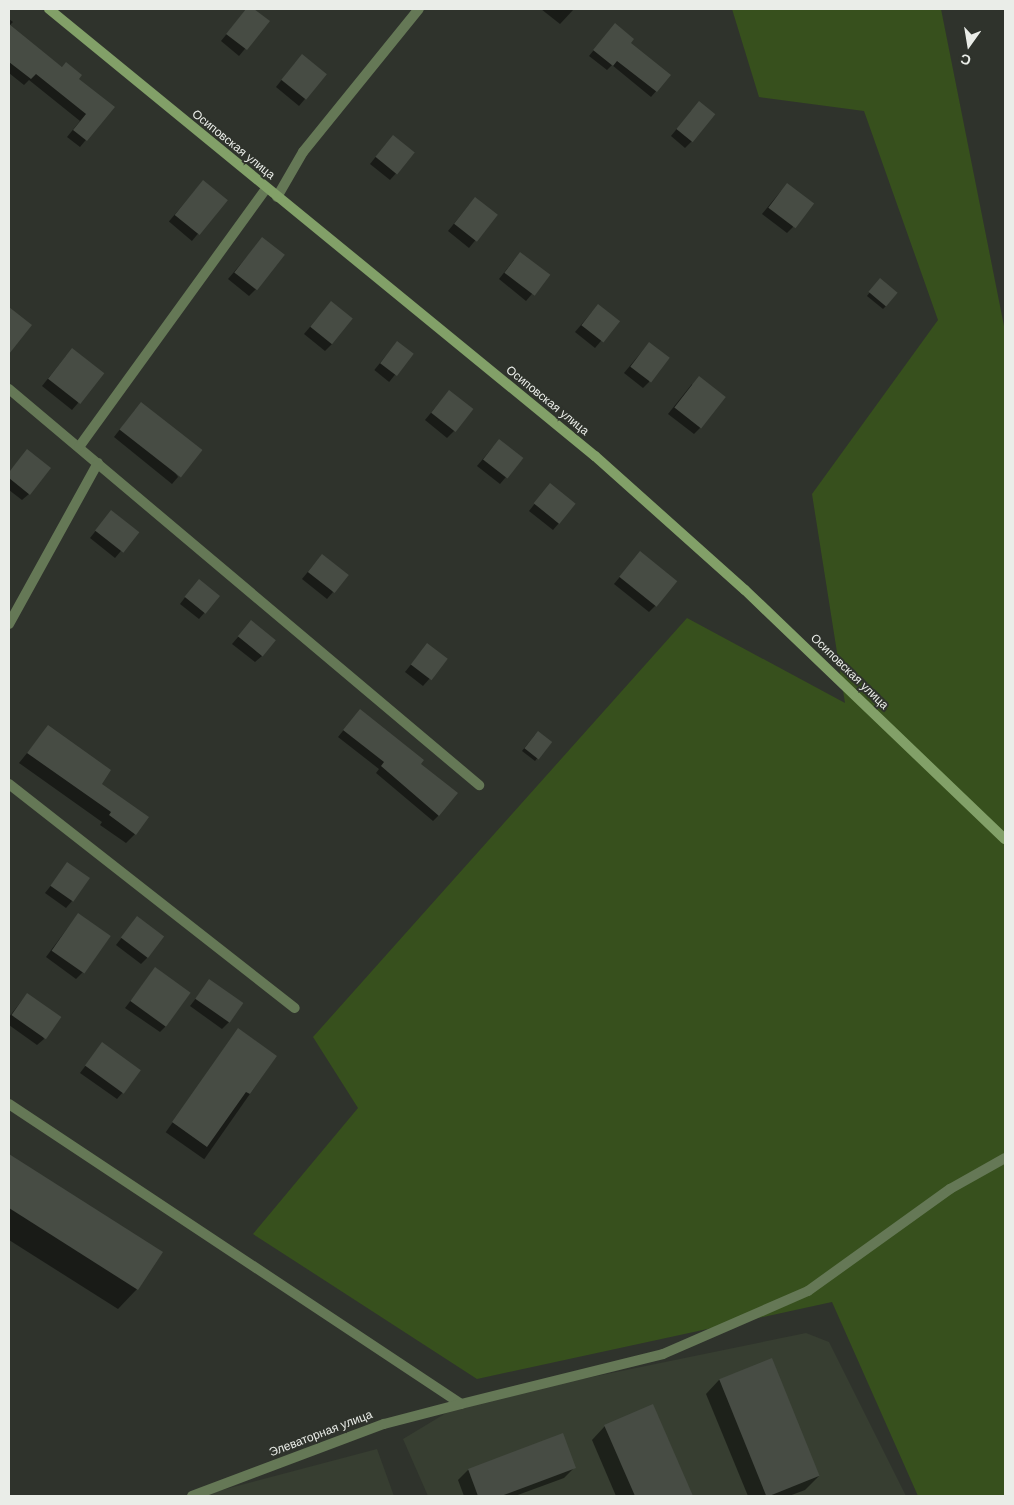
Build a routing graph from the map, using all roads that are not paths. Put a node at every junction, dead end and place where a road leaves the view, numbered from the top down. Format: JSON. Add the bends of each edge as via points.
{"nodes":[{"id":1,"x":50,"y":9,"type":"edge"},
{"id":2,"x":419,"y":9,"type":"edge"},
{"id":3,"x":266,"y":189,"type":"junction"},
{"id":4,"x":277,"y":197,"type":"junction"},
{"id":5,"x":9,"y":389,"type":"edge"},
{"id":6,"x":79,"y":447,"type":"junction"},
{"id":7,"x":98,"y":463,"type":"junction"},
{"id":8,"x":9,"y":624,"type":"edge"},
{"id":9,"x":9,"y":784,"type":"edge"},
{"id":10,"x":479,"y":784,"type":"dead end"},
{"id":11,"x":1005,"y":839,"type":"edge"},
{"id":12,"x":296,"y":1008,"type":"dead end"},
{"id":13,"x":9,"y":1104,"type":"edge"},
{"id":14,"x":1005,"y":1158,"type":"edge"},
{"id":15,"x":461,"y":1404,"type":"junction"},
{"id":16,"x":192,"y":1496,"type":"edge"}],
"edges":[{"from":1,"to":3,"type":"street","name":"Осиповская улица"},
{"from":2,"to":4,"type":"street","via":[[304,152]]},
{"from":3,"to":4,"type":"street","name":"Осиповская улица"},
{"from":3,"to":6,"type":"street"},
{"from":4,"to":11,"type":"street","name":"Осиповская улица","via":[[595,456],[745,590]]},
{"from":5,"to":6,"type":"street"},
{"from":6,"to":7,"type":"street"},
{"from":7,"to":8,"type":"street"},
{"from":7,"to":10,"type":"street"},
{"from":9,"to":12,"type":"street"},
{"from":13,"to":15,"type":"street"},
{"from":14,"to":15,"type":"street","name":"Элеваторная улица","via":[[950,1189],[808,1291],[663,1354]]},
{"from":15,"to":16,"type":"street","name":"Элеваторная улица","via":[[384,1424]]}]}
